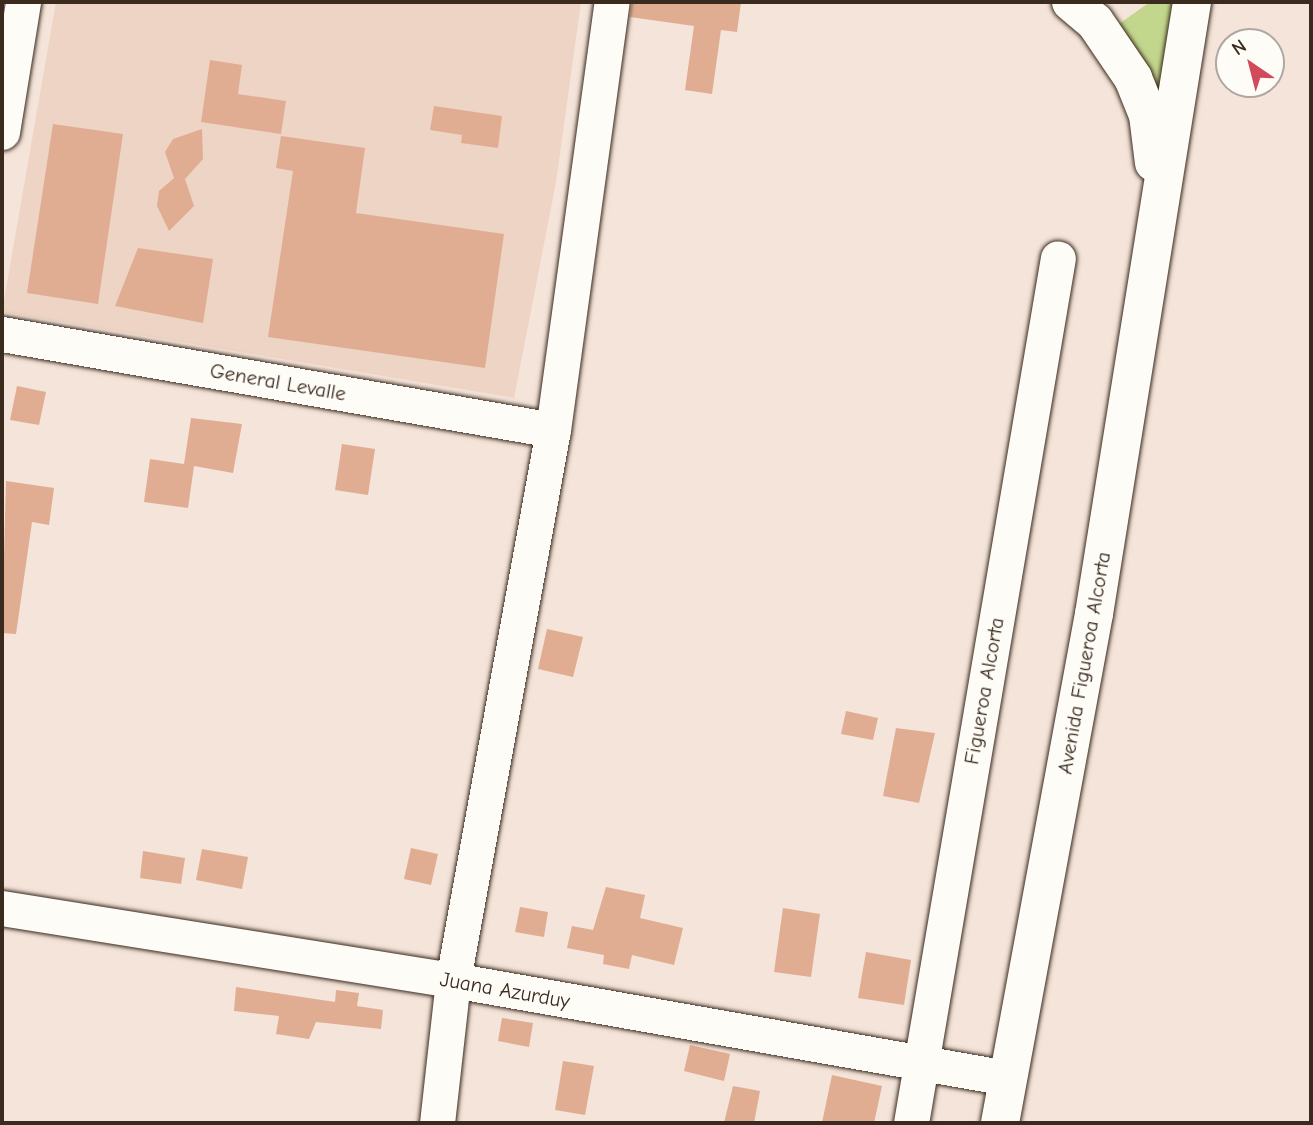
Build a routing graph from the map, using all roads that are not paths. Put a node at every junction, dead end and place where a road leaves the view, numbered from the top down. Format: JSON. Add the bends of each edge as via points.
{"nodes":[{"id":1,"x":23,"y":2,"type":"edge"},
{"id":2,"x":612,"y":2,"type":"edge"},
{"id":3,"x":1071,"y":2,"type":"edge"},
{"id":4,"x":1192,"y":2,"type":"edge"},
{"id":5,"x":2,"y":132,"type":"edge"},
{"id":6,"x":1159,"y":202,"type":"junction"},
{"id":7,"x":1058,"y":258,"type":"dead end"},
{"id":8,"x":2,"y":334,"type":"edge"},
{"id":9,"x":553,"y":430,"type":"junction"},
{"id":10,"x":2,"y":908,"type":"edge"},
{"id":11,"x":453,"y":980,"type":"junction"},
{"id":12,"x":921,"y":1063,"type":"junction"},
{"id":13,"x":1007,"y":1078,"type":"junction"},
{"id":14,"x":437,"y":1123,"type":"edge"},
{"id":15,"x":911,"y":1123,"type":"edge"},
{"id":16,"x":1000,"y":1123,"type":"edge"}],
"edges":[{"from":1,"to":5,"type":"street"},
{"from":2,"to":9,"type":"street"},
{"from":3,"to":6,"type":"main road","name":"Avenida Figueroa Alcorta","via":[[1095,22],[1133,78],[1148,115]]},
{"from":4,"to":6,"type":"main road","name":"Avenida Figueroa Alcorta"},
{"from":6,"to":13,"type":"main road","name":"Avenida Figueroa Alcorta","via":[[1094,614]]},
{"from":7,"to":12,"type":"street","name":"Figueroa Alcorta"},
{"from":8,"to":9,"type":"street","name":"General Levalle"},
{"from":9,"to":11,"type":"street"},
{"from":10,"to":11,"type":"street","name":"Juana Azurduy"},
{"from":11,"to":12,"type":"street","name":"Juana Azurduy"},
{"from":11,"to":14,"type":"street"},
{"from":12,"to":13,"type":"street","name":"Juana Azurduy"},
{"from":12,"to":15,"type":"street","name":"Figueroa Alcorta"},
{"from":13,"to":16,"type":"main road","name":"Avenida Figueroa Alcorta"}]}
